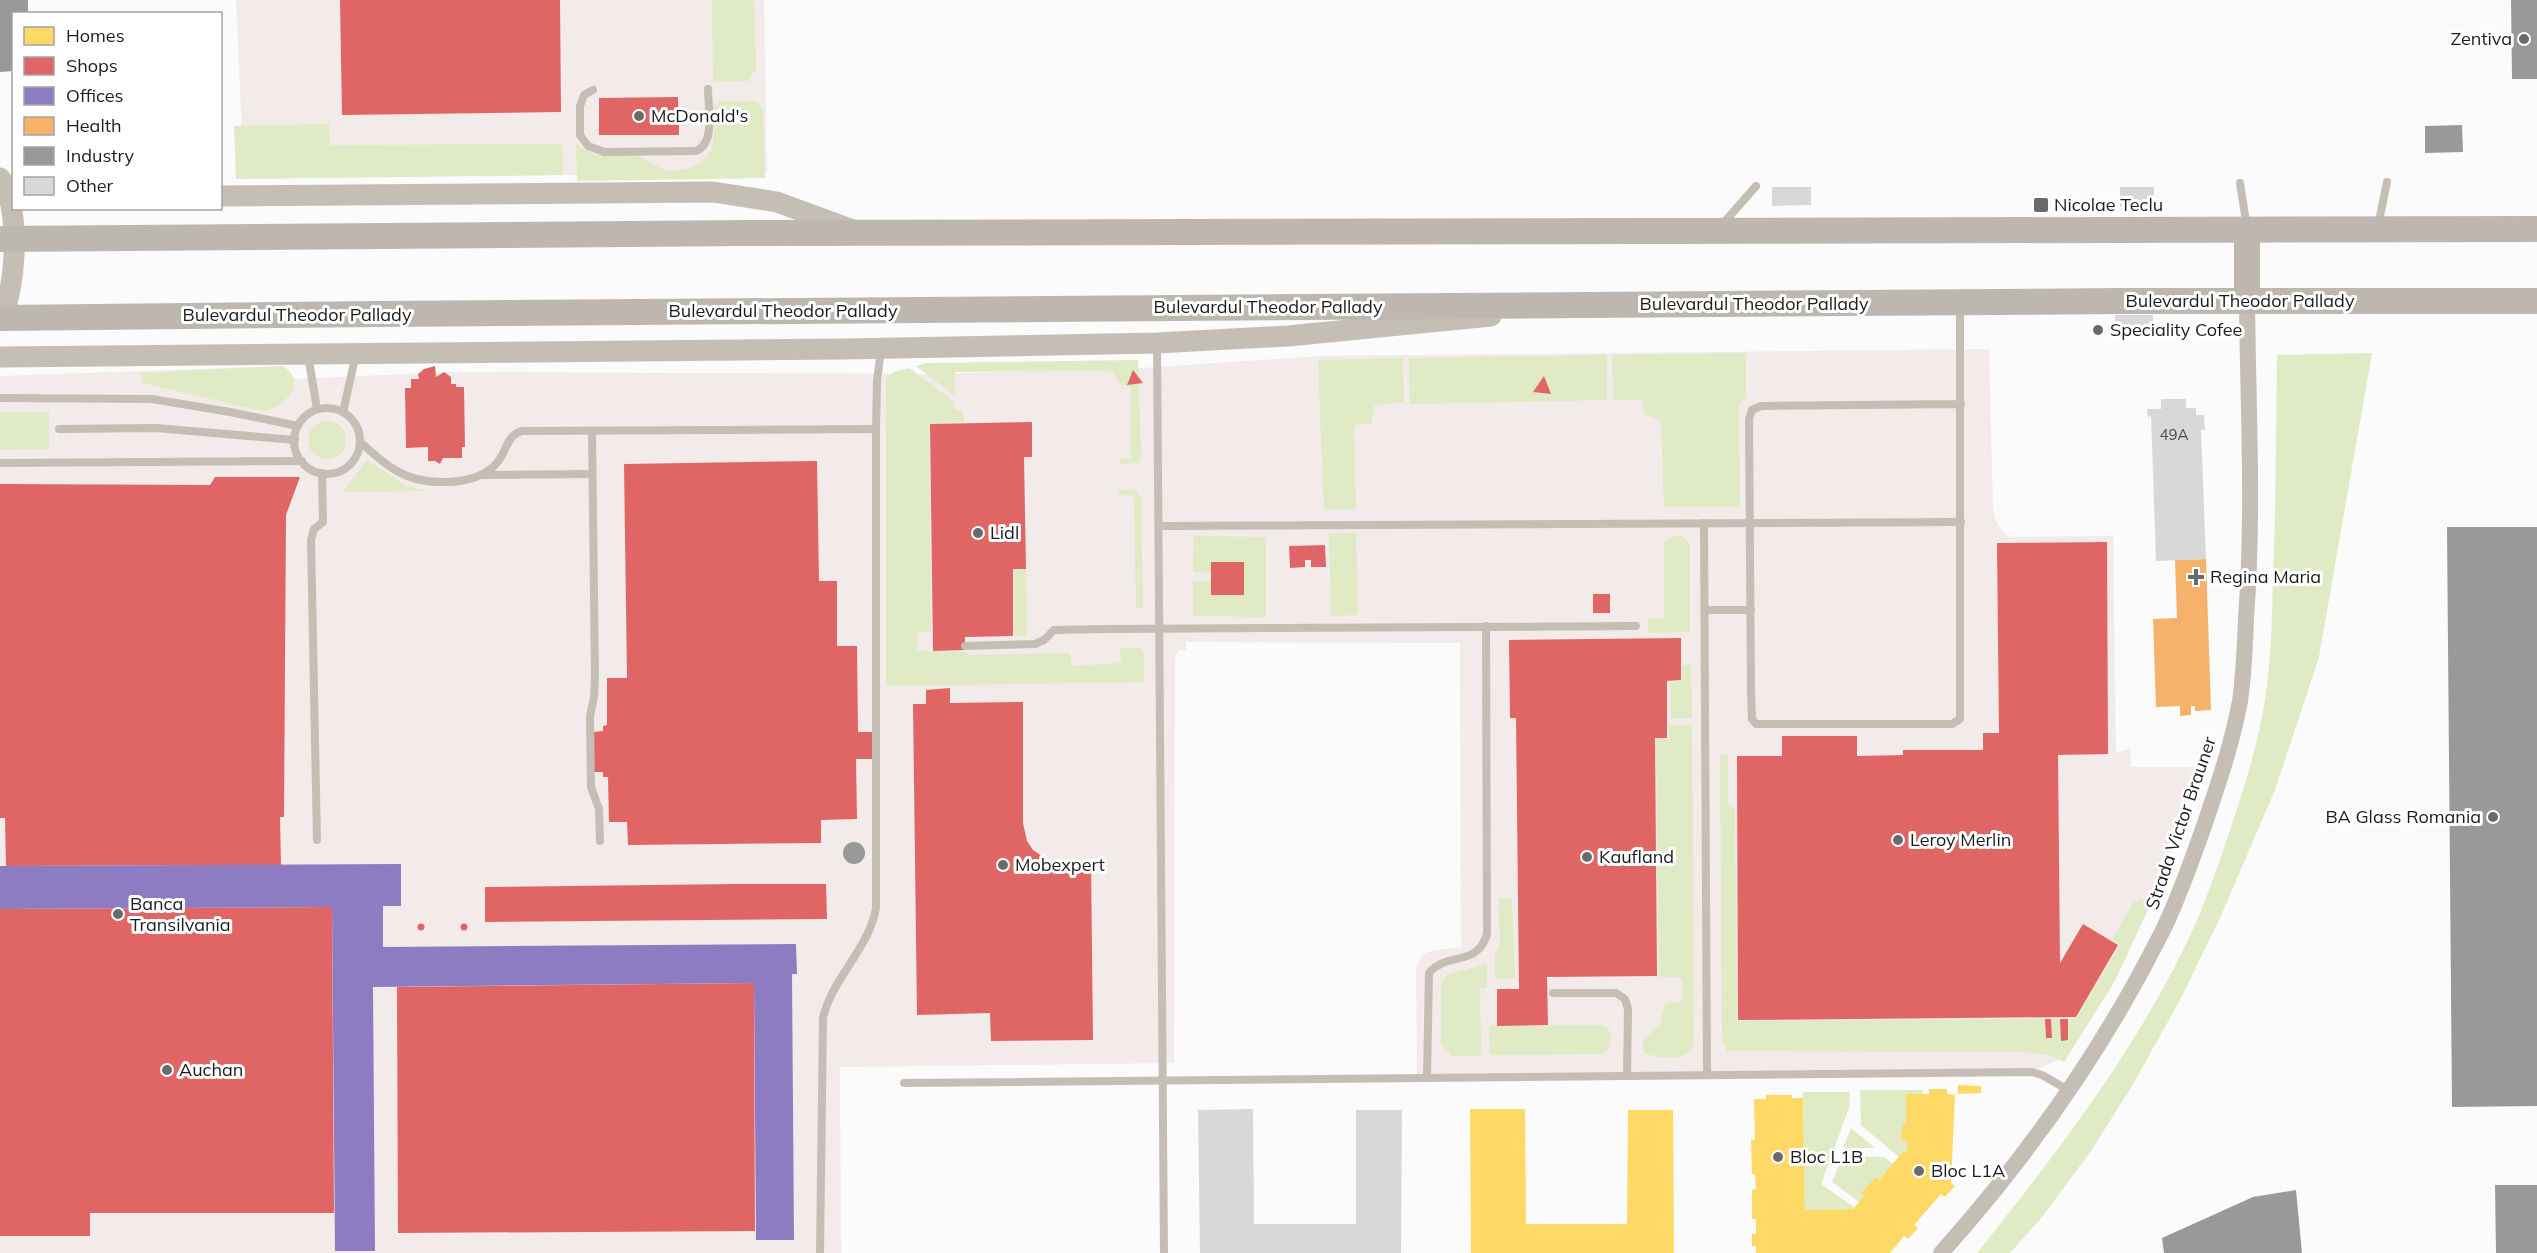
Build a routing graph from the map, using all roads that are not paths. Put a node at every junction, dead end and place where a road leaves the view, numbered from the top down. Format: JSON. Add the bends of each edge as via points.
{"nodes":[{"id":1,"x":708,"y":88,"type":"dead end"},
{"id":2,"x":593,"y":90,"type":"dead end"},
{"id":3,"x":0,"y":178,"type":"edge"},
{"id":4,"x":2387,"y":182,"type":"dead end"},
{"id":5,"x":2240,"y":183,"type":"dead end"},
{"id":6,"x":1756,"y":186,"type":"dead end"},
{"id":7,"x":222,"y":196,"type":"edge"},
{"id":8,"x":8,"y":197,"type":"edge"},
{"id":9,"x":2537,"y":229,"type":"edge"},
{"id":10,"x":1718,"y":230,"type":"junction"},
{"id":11,"x":2247,"y":231,"type":"junction"},
{"id":12,"x":2378,"y":231,"type":"junction"},
{"id":13,"x":864,"y":233,"type":"junction"},
{"id":14,"x":0,"y":239,"type":"edge"},
{"id":15,"x":2247,"y":301,"type":"junction"},
{"id":16,"x":2537,"y":301,"type":"edge"},
{"id":17,"x":1960,"y":302,"type":"junction"},
{"id":18,"x":1559,"y":305,"type":"junction"},
{"id":19,"x":0,"y":319,"type":"edge"},
{"id":20,"x":1157,"y":343,"type":"junction"},
{"id":21,"x":881,"y":348,"type":"junction"},
{"id":22,"x":308,"y":354,"type":"junction"},
{"id":23,"x":356,"y":354,"type":"junction"},
{"id":24,"x":0,"y":357,"type":"edge"},
{"id":25,"x":0,"y":398,"type":"edge"},
{"id":26,"x":1961,"y":404,"type":"junction"},
{"id":27,"x":317,"y":409,"type":"junction"},
{"id":28,"x":343,"y":412,"type":"junction"},
{"id":29,"x":298,"y":426,"type":"junction"},
{"id":30,"x":59,"y":429,"type":"dead end"},
{"id":31,"x":876,"y":429,"type":"junction"},
{"id":32,"x":592,"y":431,"type":"junction"},
{"id":33,"x":295,"y":440,"type":"junction"},
{"id":34,"x":360,"y":442,"type":"junction"},
{"id":35,"x":302,"y":461,"type":"junction"},
{"id":36,"x":0,"y":463,"type":"edge"},
{"id":37,"x":322,"y":473,"type":"junction"},
{"id":38,"x":592,"y":474,"type":"junction"},
{"id":39,"x":481,"y":475,"type":"junction"},
{"id":40,"x":1961,"y":522,"type":"junction"},
{"id":41,"x":1704,"y":523,"type":"junction"},
{"id":42,"x":1750,"y":523,"type":"junction"},
{"id":43,"x":1159,"y":526,"type":"junction"},
{"id":44,"x":1751,"y":609,"type":"junction"},
{"id":45,"x":1705,"y":610,"type":"junction"},
{"id":46,"x":1486,"y":626,"type":"junction"},
{"id":47,"x":1636,"y":626,"type":"dead end"},
{"id":48,"x":1160,"y":628,"type":"junction"},
{"id":49,"x":965,"y":646,"type":"dead end"},
{"id":50,"x":317,"y":840,"type":"dead end"},
{"id":51,"x":600,"y":841,"type":"dead end"},
{"id":52,"x":1553,"y":993,"type":"dead end"},
{"id":53,"x":1707,"y":1075,"type":"junction"},
{"id":54,"x":1627,"y":1076,"type":"junction"},
{"id":55,"x":1427,"y":1077,"type":"junction"},
{"id":56,"x":1162,"y":1079,"type":"junction"},
{"id":57,"x":904,"y":1083,"type":"dead end"},
{"id":58,"x":2068,"y":1090,"type":"junction"},
{"id":59,"x":820,"y":1253,"type":"edge"},
{"id":60,"x":1164,"y":1253,"type":"edge"},
{"id":61,"x":1941,"y":1253,"type":"edge"}],
"edges":[{"from":1,"to":2,"type":"lane","via":[[708,140],[702,149],[685,151],[604,152],[588,146],[580,135],[580,106],[584,95]]},
{"from":3,"to":8,"type":"street"},
{"from":4,"to":12,"type":"lane"},
{"from":5,"to":11,"type":"lane"},
{"from":6,"to":10,"type":"lane"},
{"from":7,"to":13,"type":"street","via":[[713,192],[777,202]]},
{"from":8,"to":19,"type":"street","via":[[13,279]]},
{"from":9,"to":12,"type":"main road"},
{"from":10,"to":11,"type":"main road"},
{"from":10,"to":13,"type":"main road"},
{"from":11,"to":12,"type":"main road"},
{"from":11,"to":15,"type":"main road"},
{"from":13,"to":14,"type":"main road","bridge":true},
{"from":15,"to":16,"type":"main road","name":"Bulevardul Theodor Pallady"},
{"from":15,"to":17,"type":"main road","name":"Bulevardul Theodor Pallady"},
{"from":15,"to":58,"type":"street","name":"Strada Victor Brauner","via":[[2249,568],[2244,663],[2234,729],[2215,796],[2163,931],[2111,1025]]},
{"from":17,"to":18,"type":"main road","name":"Bulevardul Theodor Pallady"},
{"from":17,"to":26,"type":"lane"},
{"from":18,"to":19,"type":"main road","name":"Bulevardul Theodor Pallady","bridge":true},
{"from":18,"to":20,"type":"street","via":[[1324,332]]},
{"from":20,"to":21,"type":"street"},
{"from":20,"to":43,"type":"lane"},
{"from":21,"to":23,"type":"street"},
{"from":21,"to":31,"type":"lane"},
{"from":22,"to":23,"type":"street"},
{"from":22,"to":24,"type":"street"},
{"from":22,"to":27,"type":"lane"},
{"from":23,"to":28,"type":"lane"},
{"from":25,"to":29,"type":"lane","via":[[152,399]]},
{"from":26,"to":40,"type":"lane"},
{"from":26,"to":42,"type":"lane","via":[[1756,407],[1749,419]]},
{"from":27,"to":28,"type":"lane"},
{"from":27,"to":29,"type":"lane"},
{"from":28,"to":34,"type":"lane","via":[[356,425]]},
{"from":29,"to":33,"type":"lane"},
{"from":30,"to":33,"type":"lane","via":[[156,428]]},
{"from":31,"to":32,"type":"lane"},
{"from":31,"to":59,"type":"lane","via":[[876,908],[869,933],[828,1001],[823,1018]]},
{"from":32,"to":38,"type":"lane"},
{"from":32,"to":39,"type":"lane","via":[[521,431],[507,442],[497,464]]},
{"from":33,"to":35,"type":"lane"},
{"from":34,"to":37,"type":"lane","via":[[352,462],[344,469]]},
{"from":34,"to":39,"type":"lane","via":[[409,477],[435,481]]},
{"from":35,"to":36,"type":"lane"},
{"from":35,"to":37,"type":"lane"},
{"from":37,"to":50,"type":"lane","via":[[323,522],[314,528],[311,540]]},
{"from":38,"to":39,"type":"lane"},
{"from":38,"to":51,"type":"lane","via":[[595,677],[590,716],[591,787],[599,809]]},
{"from":40,"to":42,"type":"lane"},
{"from":40,"to":44,"type":"lane","via":[[1960,718],[1952,724],[1756,724],[1752,719]]},
{"from":41,"to":42,"type":"lane"},
{"from":41,"to":43,"type":"lane"},
{"from":41,"to":45,"type":"lane"},
{"from":42,"to":44,"type":"lane"},
{"from":43,"to":48,"type":"lane"},
{"from":44,"to":45,"type":"lane"},
{"from":45,"to":53,"type":"lane"},
{"from":46,"to":47,"type":"lane"},
{"from":46,"to":48,"type":"lane"},
{"from":46,"to":55,"type":"lane","via":[[1487,934],[1478,951],[1469,957],[1440,963],[1429,973]]},
{"from":48,"to":49,"type":"lane","via":[[1054,630],[1031,645]]},
{"from":48,"to":56,"type":"lane"},
{"from":52,"to":54,"type":"lane","via":[[1616,993],[1625,999]]},
{"from":53,"to":54,"type":"lane"},
{"from":53,"to":58,"type":"lane","via":[[2032,1072]]},
{"from":54,"to":55,"type":"lane"},
{"from":55,"to":56,"type":"lane"},
{"from":56,"to":57,"type":"lane"},
{"from":56,"to":60,"type":"lane"},
{"from":58,"to":61,"type":"street","name":"Strada Victor Brauner","via":[[2015,1163]]}]}
